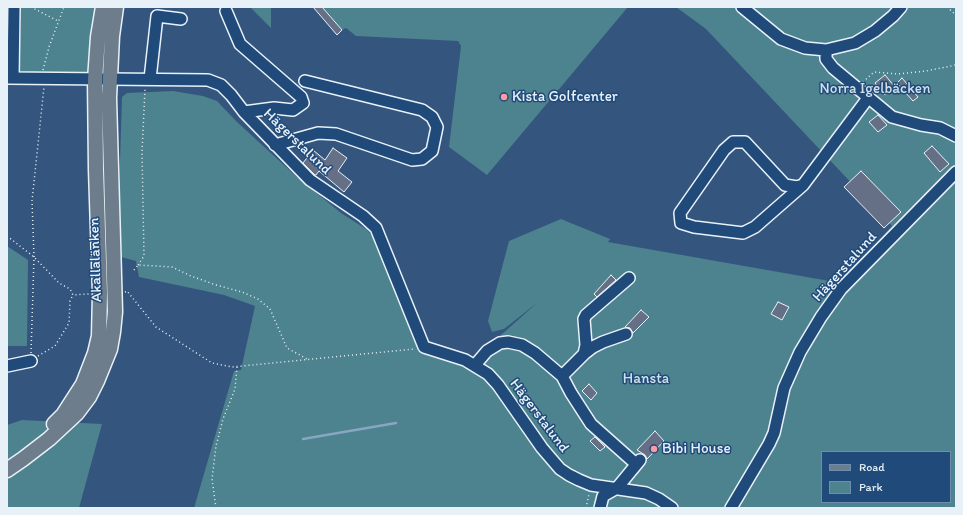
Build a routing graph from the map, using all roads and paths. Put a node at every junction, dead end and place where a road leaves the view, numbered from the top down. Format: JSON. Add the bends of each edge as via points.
{"nodes":[{"id":1,"x":14,"y":7,"type":"edge"},
{"id":2,"x":31,"y":7,"type":"edge"},
{"id":3,"x":64,"y":7,"type":"edge"},
{"id":4,"x":103,"y":7,"type":"edge"},
{"id":5,"x":116,"y":7,"type":"edge"},
{"id":6,"x":742,"y":7,"type":"edge"},
{"id":7,"x":901,"y":7,"type":"edge"},
{"id":8,"x":947,"y":7,"type":"edge"},
{"id":9,"x":226,"y":11,"type":"dead end"},
{"id":10,"x":956,"y":15,"type":"edge"},
{"id":11,"x":181,"y":19,"type":"dead end"},
{"id":12,"x":58,"y":22,"type":"junction"},
{"id":13,"x":826,"y":50,"type":"junction"},
{"id":14,"x":956,"y":65,"type":"edge"},
{"id":15,"x":43,"y":70,"type":"dead end"},
{"id":16,"x":10,"y":78,"type":"edge"},
{"id":17,"x":148,"y":79,"type":"junction"},
{"id":18,"x":95,"y":80,"type":"junction"},
{"id":19,"x":110,"y":80,"type":"junction"},
{"id":20,"x":305,"y":81,"type":"dead end"},
{"id":21,"x":44,"y":87,"type":"dead end"},
{"id":22,"x":856,"y":88,"type":"junction"},
{"id":23,"x":868,"y":98,"type":"junction"},
{"id":24,"x":244,"y":112,"type":"junction"},
{"id":25,"x":956,"y":136,"type":"edge"},
{"id":26,"x":275,"y":145,"type":"junction"},
{"id":27,"x":956,"y":172,"type":"edge"},
{"id":28,"x":803,"y":185,"type":"junction"},
{"id":29,"x":7,"y":236,"type":"edge"},
{"id":30,"x":34,"y":257,"type":"junction"},
{"id":31,"x":138,"y":265,"type":"junction"},
{"id":32,"x":134,"y":270,"type":"dead end"},
{"id":33,"x":629,"y":278,"type":"dead end"},
{"id":34,"x":124,"y":293,"type":"dead end"},
{"id":35,"x":91,"y":294,"type":"dead end"},
{"id":36,"x":73,"y":295,"type":"junction"},
{"id":37,"x":626,"y":334,"type":"dead end"},
{"id":38,"x":424,"y":347,"type":"junction"},
{"id":39,"x":584,"y":354,"type":"junction"},
{"id":40,"x":31,"y":360,"type":"junction"},
{"id":41,"x":308,"y":360,"type":"junction"},
{"id":42,"x":475,"y":365,"type":"junction"},
{"id":43,"x":7,"y":366,"type":"edge"},
{"id":44,"x":237,"y":367,"type":"junction"},
{"id":45,"x":562,"y":376,"type":"junction"},
{"id":46,"x":7,"y":461,"type":"edge"},
{"id":47,"x":7,"y":470,"type":"edge"},
{"id":48,"x":591,"y":485,"type":"junction"},
{"id":49,"x":618,"y":488,"type":"junction"},
{"id":50,"x":216,"y":508,"type":"edge"},
{"id":51,"x":586,"y":508,"type":"edge"},
{"id":52,"x":600,"y":508,"type":"edge"},
{"id":53,"x":672,"y":508,"type":"edge"},
{"id":54,"x":731,"y":508,"type":"edge"}],
"edges":[{"from":1,"to":16,"type":"street"},
{"from":2,"to":12,"type":"path"},
{"from":3,"to":12,"type":"path"},
{"from":4,"to":18,"type":"main road","name":"Akallalänken"},
{"from":5,"to":19,"type":"main road","name":"Akallalänken"},
{"from":6,"to":13,"type":"street","via":[[781,39],[805,48]]},
{"from":7,"to":13,"type":"street","via":[[881,26],[855,43]]},
{"from":8,"to":10,"type":"path"},
{"from":9,"to":24,"type":"street","via":[[240,44],[301,97],[303,103],[293,110],[274,108]]},
{"from":11,"to":17,"type":"street","via":[[157,16]]},
{"from":12,"to":15,"type":"path"},
{"from":13,"to":22,"type":"street","via":[[826,59],[833,68]]},
{"from":14,"to":22,"type":"path","via":[[898,74],[874,72]]},
{"from":16,"to":18,"type":"street","name":"Hägerstalund"},
{"from":17,"to":19,"type":"street","name":"Hägerstalund"},
{"from":17,"to":24,"type":"street","name":"Hägerstalund","via":[[208,80],[224,88]]},
{"from":17,"to":31,"type":"path","via":[[142,152],[144,256]]},
{"from":18,"to":19,"type":"street","name":"Hägerstalund"},
{"from":18,"to":46,"type":"main road","name":"Akallalänken","via":[[99,336],[83,384],[63,415],[44,435]]},
{"from":19,"to":47,"type":"main road","name":"Akallalänken","via":[[114,312],[110,349],[89,397],[77,414],[49,439]]},
{"from":20,"to":26,"type":"street","via":[[422,110],[432,116],[437,127],[432,151],[422,159],[412,160],[336,134],[324,133]]},
{"from":21,"to":30,"type":"path","via":[[32,201]]},
{"from":22,"to":23,"type":"street"},
{"from":23,"to":25,"type":"street","via":[[892,117],[921,126],[940,128]]},
{"from":23,"to":28,"type":"street"},
{"from":24,"to":26,"type":"street","name":"Hägerstalund"},
{"from":26,"to":38,"type":"street","name":"Hägerstalund","via":[[310,180],[363,216],[376,228]]},
{"from":27,"to":54,"type":"street","name":"Hägerstalund","via":[[841,290],[821,317],[800,352],[784,388],[769,444]]},
{"from":28,"to":28,"type":"street","via":[[755,227],[743,233],[680,223],[680,212],[724,150],[733,142],[745,142],[784,185]]},
{"from":29,"to":30,"type":"path"},
{"from":30,"to":36,"type":"path","via":[[59,283],[70,289]]},
{"from":30,"to":40,"type":"path"},
{"from":31,"to":32,"type":"path"},
{"from":31,"to":41,"type":"path","via":[[172,267],[191,276],[258,298],[270,309],[287,348]]},
{"from":33,"to":39,"type":"street","via":[[586,315]]},
{"from":34,"to":44,"type":"path","via":[[127,291],[156,327],[187,348],[212,363]]},
{"from":35,"to":36,"type":"path"},
{"from":36,"to":40,"type":"path","via":[[69,323],[55,346]]},
{"from":37,"to":39,"type":"street","via":[[603,342]]},
{"from":38,"to":41,"type":"path"},
{"from":38,"to":42,"type":"street","name":"Hägerstalund"},
{"from":39,"to":45,"type":"street"},
{"from":40,"to":43,"type":"street"},
{"from":41,"to":44,"type":"path"},
{"from":42,"to":45,"type":"street","via":[[493,347],[500,343],[515,342],[535,353]]},
{"from":42,"to":48,"type":"street","name":"Hägerstalund","via":[[498,385],[542,448],[560,469]]},
{"from":44,"to":50,"type":"path","via":[[235,389],[216,446],[212,479]]},
{"from":45,"to":49,"type":"street","via":[[591,424],[638,462]]},
{"from":48,"to":49,"type":"street","name":"Hägerstalund"},
{"from":48,"to":51,"type":"path"},
{"from":49,"to":52,"type":"street","via":[[603,496]]},
{"from":49,"to":53,"type":"street","name":"Hägerstalund","via":[[646,493],[659,498]]}]}
